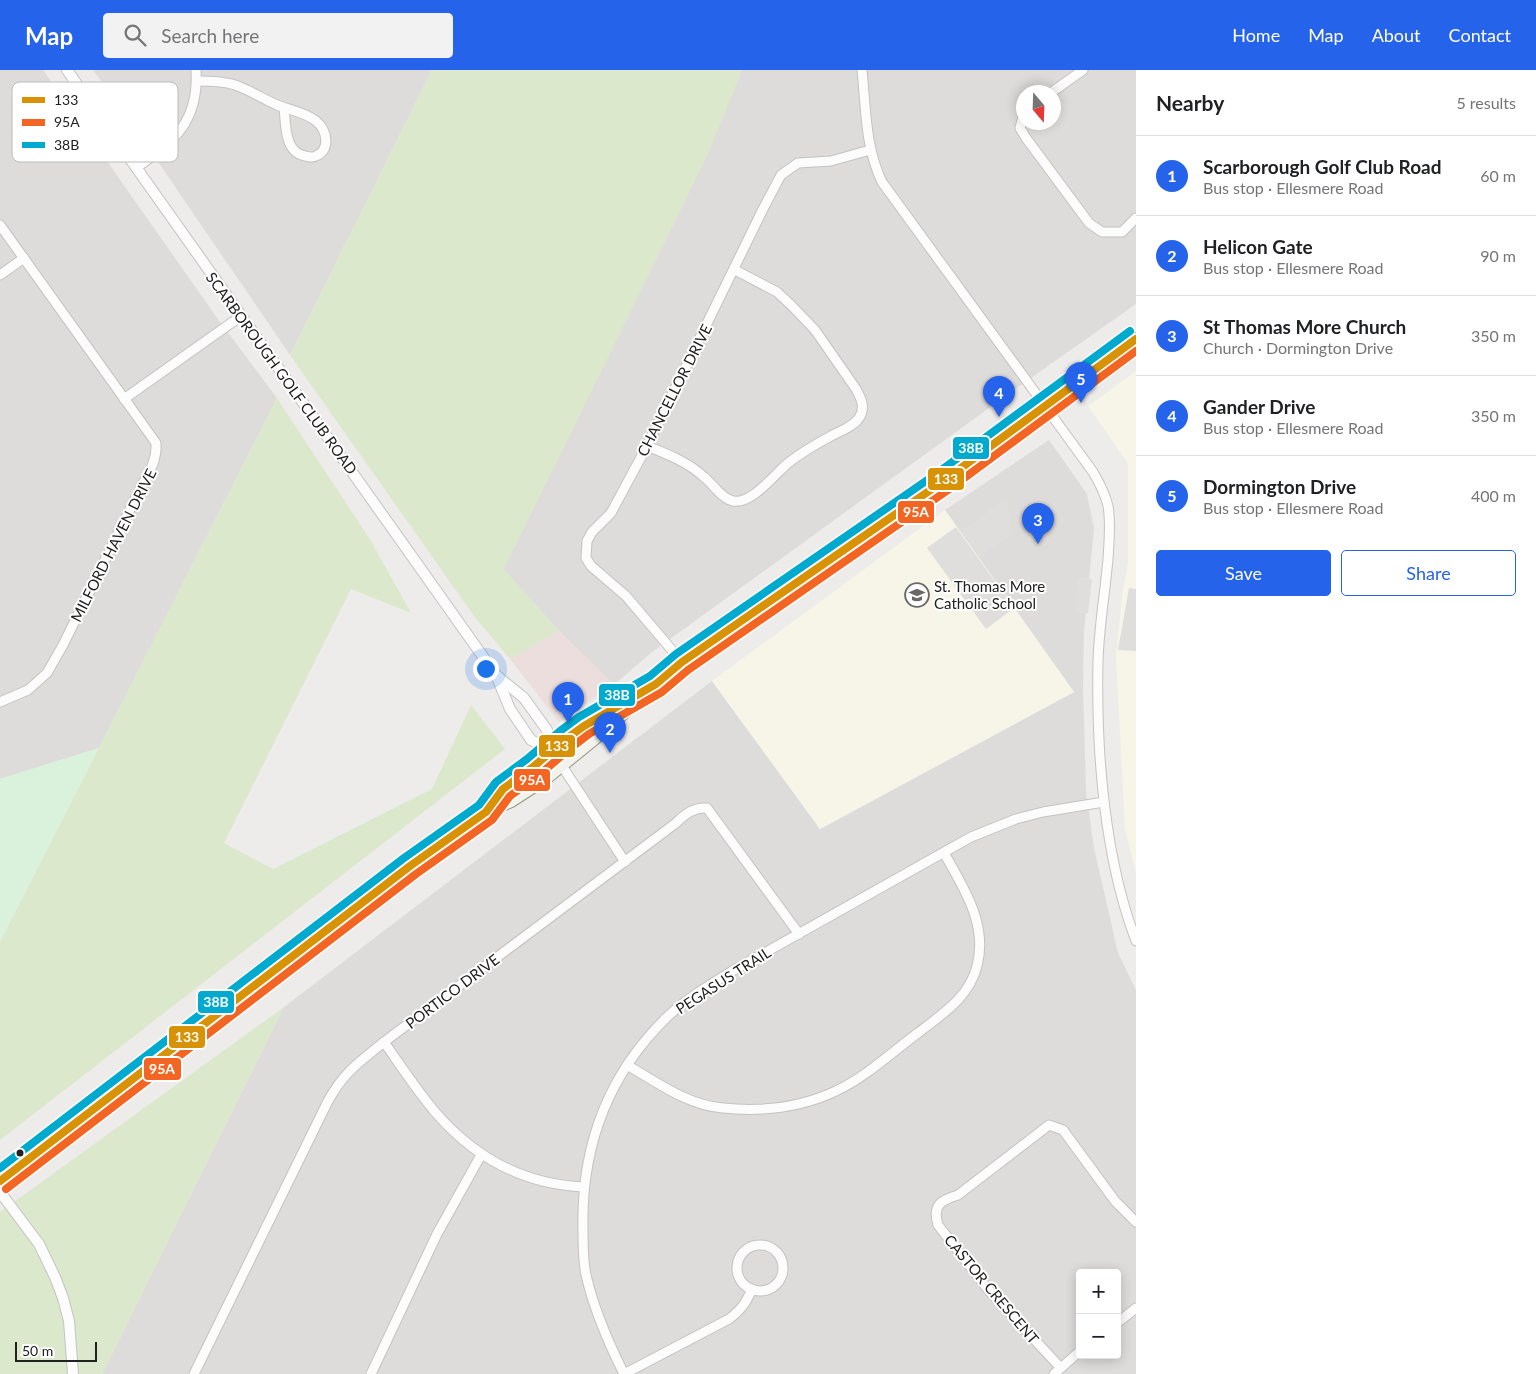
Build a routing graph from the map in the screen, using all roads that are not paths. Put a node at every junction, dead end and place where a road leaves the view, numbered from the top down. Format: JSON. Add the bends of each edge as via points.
{"nodes":[{"id":1,"x":67,"y":70,"type":"edge"},
{"id":2,"x":196,"y":70,"type":"edge"},
{"id":3,"x":862,"y":70,"type":"edge"},
{"id":4,"x":1083,"y":70,"type":"edge"},
{"id":5,"x":197,"y":81,"type":"junction"},
{"id":6,"x":75,"y":82,"type":"edge"},
{"id":7,"x":1061,"y":86,"type":"edge"},
{"id":8,"x":284,"y":108,"type":"junction"},
{"id":9,"x":1021,"y":130,"type":"edge"},
{"id":10,"x":178,"y":134,"type":"edge"},
{"id":11,"x":870,"y":150,"type":"junction"},
{"id":12,"x":132,"y":162,"type":"edge"},
{"id":13,"x":144,"y":162,"type":"edge"},
{"id":14,"x":136,"y":168,"type":"junction"},
{"id":15,"x":1136,"y":218,"type":"edge"},
{"id":16,"x":0,"y":225,"type":"edge"},
{"id":17,"x":24,"y":258,"type":"junction"},
{"id":18,"x":734,"y":270,"type":"junction"},
{"id":19,"x":0,"y":275,"type":"edge"},
{"id":20,"x":241,"y":316,"type":"junction"},
{"id":21,"x":1136,"y":340,"type":"edge"},
{"id":22,"x":124,"y":399,"type":"junction"},
{"id":23,"x":1044,"y":406,"type":"junction"},
{"id":24,"x":647,"y":446,"type":"junction"},
{"id":25,"x":682,"y":662,"type":"junction"},
{"id":26,"x":496,"y":675,"type":"junction"},
{"id":27,"x":656,"y":684,"type":"junction"},
{"id":28,"x":0,"y":702,"type":"edge"},
{"id":29,"x":551,"y":751,"type":"junction"},
{"id":30,"x":562,"y":766,"type":"junction"},
{"id":31,"x":1104,"y":802,"type":"junction"},
{"id":32,"x":486,"y":812,"type":"junction"},
{"id":33,"x":944,"y":853,"type":"junction"},
{"id":34,"x":625,"y":862,"type":"junction"},
{"id":35,"x":799,"y":934,"type":"junction"},
{"id":36,"x":1136,"y":941,"type":"edge"},
{"id":37,"x":384,"y":1042,"type":"junction"},
{"id":38,"x":627,"y":1066,"type":"junction"},
{"id":39,"x":481,"y":1155,"type":"junction"},
{"id":40,"x":0,"y":1181,"type":"edge"},
{"id":41,"x":583,"y":1186,"type":"junction"},
{"id":42,"x":0,"y":1192,"type":"edge"},
{"id":43,"x":1136,"y":1222,"type":"edge"},
{"id":44,"x":752,"y":1289,"type":"junction"},
{"id":45,"x":1136,"y":1308,"type":"edge"},
{"id":46,"x":1121,"y":1320,"type":"edge"},
{"id":47,"x":1076,"y":1355,"type":"edge"},
{"id":48,"x":1057,"y":1371,"type":"edge"},
{"id":49,"x":73,"y":1374,"type":"edge"},
{"id":50,"x":194,"y":1374,"type":"edge"},
{"id":51,"x":370,"y":1374,"type":"edge"},
{"id":52,"x":624,"y":1374,"type":"edge"}],
"edges":[{"from":1,"to":6,"type":"street","name":"SCARBOROUGH GOLF CLUB ROAD"},
{"from":2,"to":5,"type":"street"},
{"from":3,"to":11,"type":"street"},
{"from":4,"to":7,"type":"street"},
{"from":5,"to":8,"type":"street","via":[[234,84]]},
{"from":5,"to":10,"type":"street","via":[[192,109]]},
{"from":8,"to":8,"type":"street","via":[[292,150],[311,158],[318,156],[326,142],[323,129],[315,120]]},
{"from":9,"to":15,"type":"street","via":[[1088,223],[1102,232],[1122,232]]},
{"from":11,"to":18,"type":"street","name":"CHANCELLOR DRIVE","via":[[832,161],[798,163],[781,175]]},
{"from":11,"to":23,"type":"street","via":[[886,190]]},
{"from":12,"to":14,"type":"street","name":"SCARBOROUGH GOLF CLUB ROAD"},
{"from":13,"to":14,"type":"street"},
{"from":14,"to":20,"type":"street","name":"SCARBOROUGH GOLF CLUB ROAD"},
{"from":16,"to":17,"type":"street","name":"MILFORD HAVEN DRIVE"},
{"from":17,"to":19,"type":"street"},
{"from":17,"to":22,"type":"street","name":"MILFORD HAVEN DRIVE"},
{"from":18,"to":24,"type":"street","name":"CHANCELLOR DRIVE"},
{"from":18,"to":24,"type":"street","via":[[778,292],[815,330],[856,389],[863,410],[860,417],[790,462],[743,501],[734,502],[726,498],[703,475],[685,463]]},
{"from":20,"to":22,"type":"street"},
{"from":20,"to":26,"type":"street","name":"SCARBOROUGH GOLF CLUB ROAD"},
{"from":21,"to":23,"type":"main road"},
{"from":22,"to":28,"type":"street","name":"MILFORD HAVEN DRIVE","via":[[156,443],[156,459],[47,673],[28,690]]},
{"from":23,"to":25,"type":"main road","via":[[942,482]]},
{"from":23,"to":31,"type":"street","via":[[1093,472],[1107,505],[1110,539],[1098,662]]},
{"from":24,"to":25,"type":"street","name":"CHANCELLOR DRIVE","via":[[611,513],[587,541],[586,558],[590,566],[644,615]]},
{"from":25,"to":27,"type":"main road"},
{"from":26,"to":29,"type":"street","name":"SCARBOROUGH GOLF CLUB ROAD","via":[[510,710],[531,740]]},
{"from":26,"to":29,"type":"street","name":"SCARBOROUGH GOLF CLUB ROAD","via":[[524,698],[549,733]]},
{"from":27,"to":29,"type":"main road","via":[[584,726]]},
{"from":27,"to":30,"type":"main road"},
{"from":29,"to":30,"type":"street","name":"SCARBOROUGH GOLF CLUB ROAD"},
{"from":29,"to":32,"type":"main road","via":[[503,789]]},
{"from":30,"to":32,"type":"main road","via":[[511,801]]},
{"from":30,"to":34,"type":"street"},
{"from":31,"to":33,"type":"street","name":"PEGASUS TRAIL","via":[[1016,820],[971,837]]},
{"from":31,"to":36,"type":"street","via":[[1127,917]]},
{"from":32,"to":40,"type":"main road","via":[[410,866]]},
{"from":33,"to":35,"type":"street","name":"PEGASUS TRAIL"},
{"from":33,"to":38,"type":"street","via":[[971,902],[977,921],[980,944],[977,967],[967,989],[954,1006],[858,1078],[838,1090],[774,1109],[722,1108],[676,1095]]},
{"from":34,"to":35,"type":"street","name":"PORTICO DRIVE","via":[[684,815],[707,808]]},
{"from":34,"to":37,"type":"street","name":"PORTICO DRIVE"},
{"from":35,"to":38,"type":"street","name":"PEGASUS TRAIL","via":[[734,970],[667,1017]]},
{"from":37,"to":39,"type":"street","via":[[435,1112]]},
{"from":37,"to":50,"type":"street","name":"PORTICO DRIVE","via":[[346,1073],[337,1085]]},
{"from":38,"to":41,"type":"street","name":"PEGASUS TRAIL","via":[[616,1083],[598,1126]]},
{"from":39,"to":41,"type":"street","via":[[522,1175],[564,1186]]},
{"from":39,"to":51,"type":"street","via":[[438,1234]]},
{"from":41,"to":52,"type":"street","name":"PEGASUS TRAIL","via":[[585,1273],[593,1304]]},
{"from":42,"to":49,"type":"street","via":[[39,1244],[56,1277],[69,1320]]},
{"from":43,"to":48,"type":"street","name":"CASTOR CRESCENT","via":[[1115,1201],[1063,1130],[1049,1125],[958,1195],[944,1199],[937,1206],[938,1225]]},
{"from":44,"to":44,"type":"street","via":[[767,1289],[774,1285],[782,1272],[780,1257],[768,1246],[748,1248],[739,1259],[737,1266],[741,1280]]},
{"from":44,"to":52,"type":"street","via":[[740,1311],[729,1319]]},
{"from":45,"to":46,"type":"street"},
{"from":47,"to":48,"type":"street"}]}
